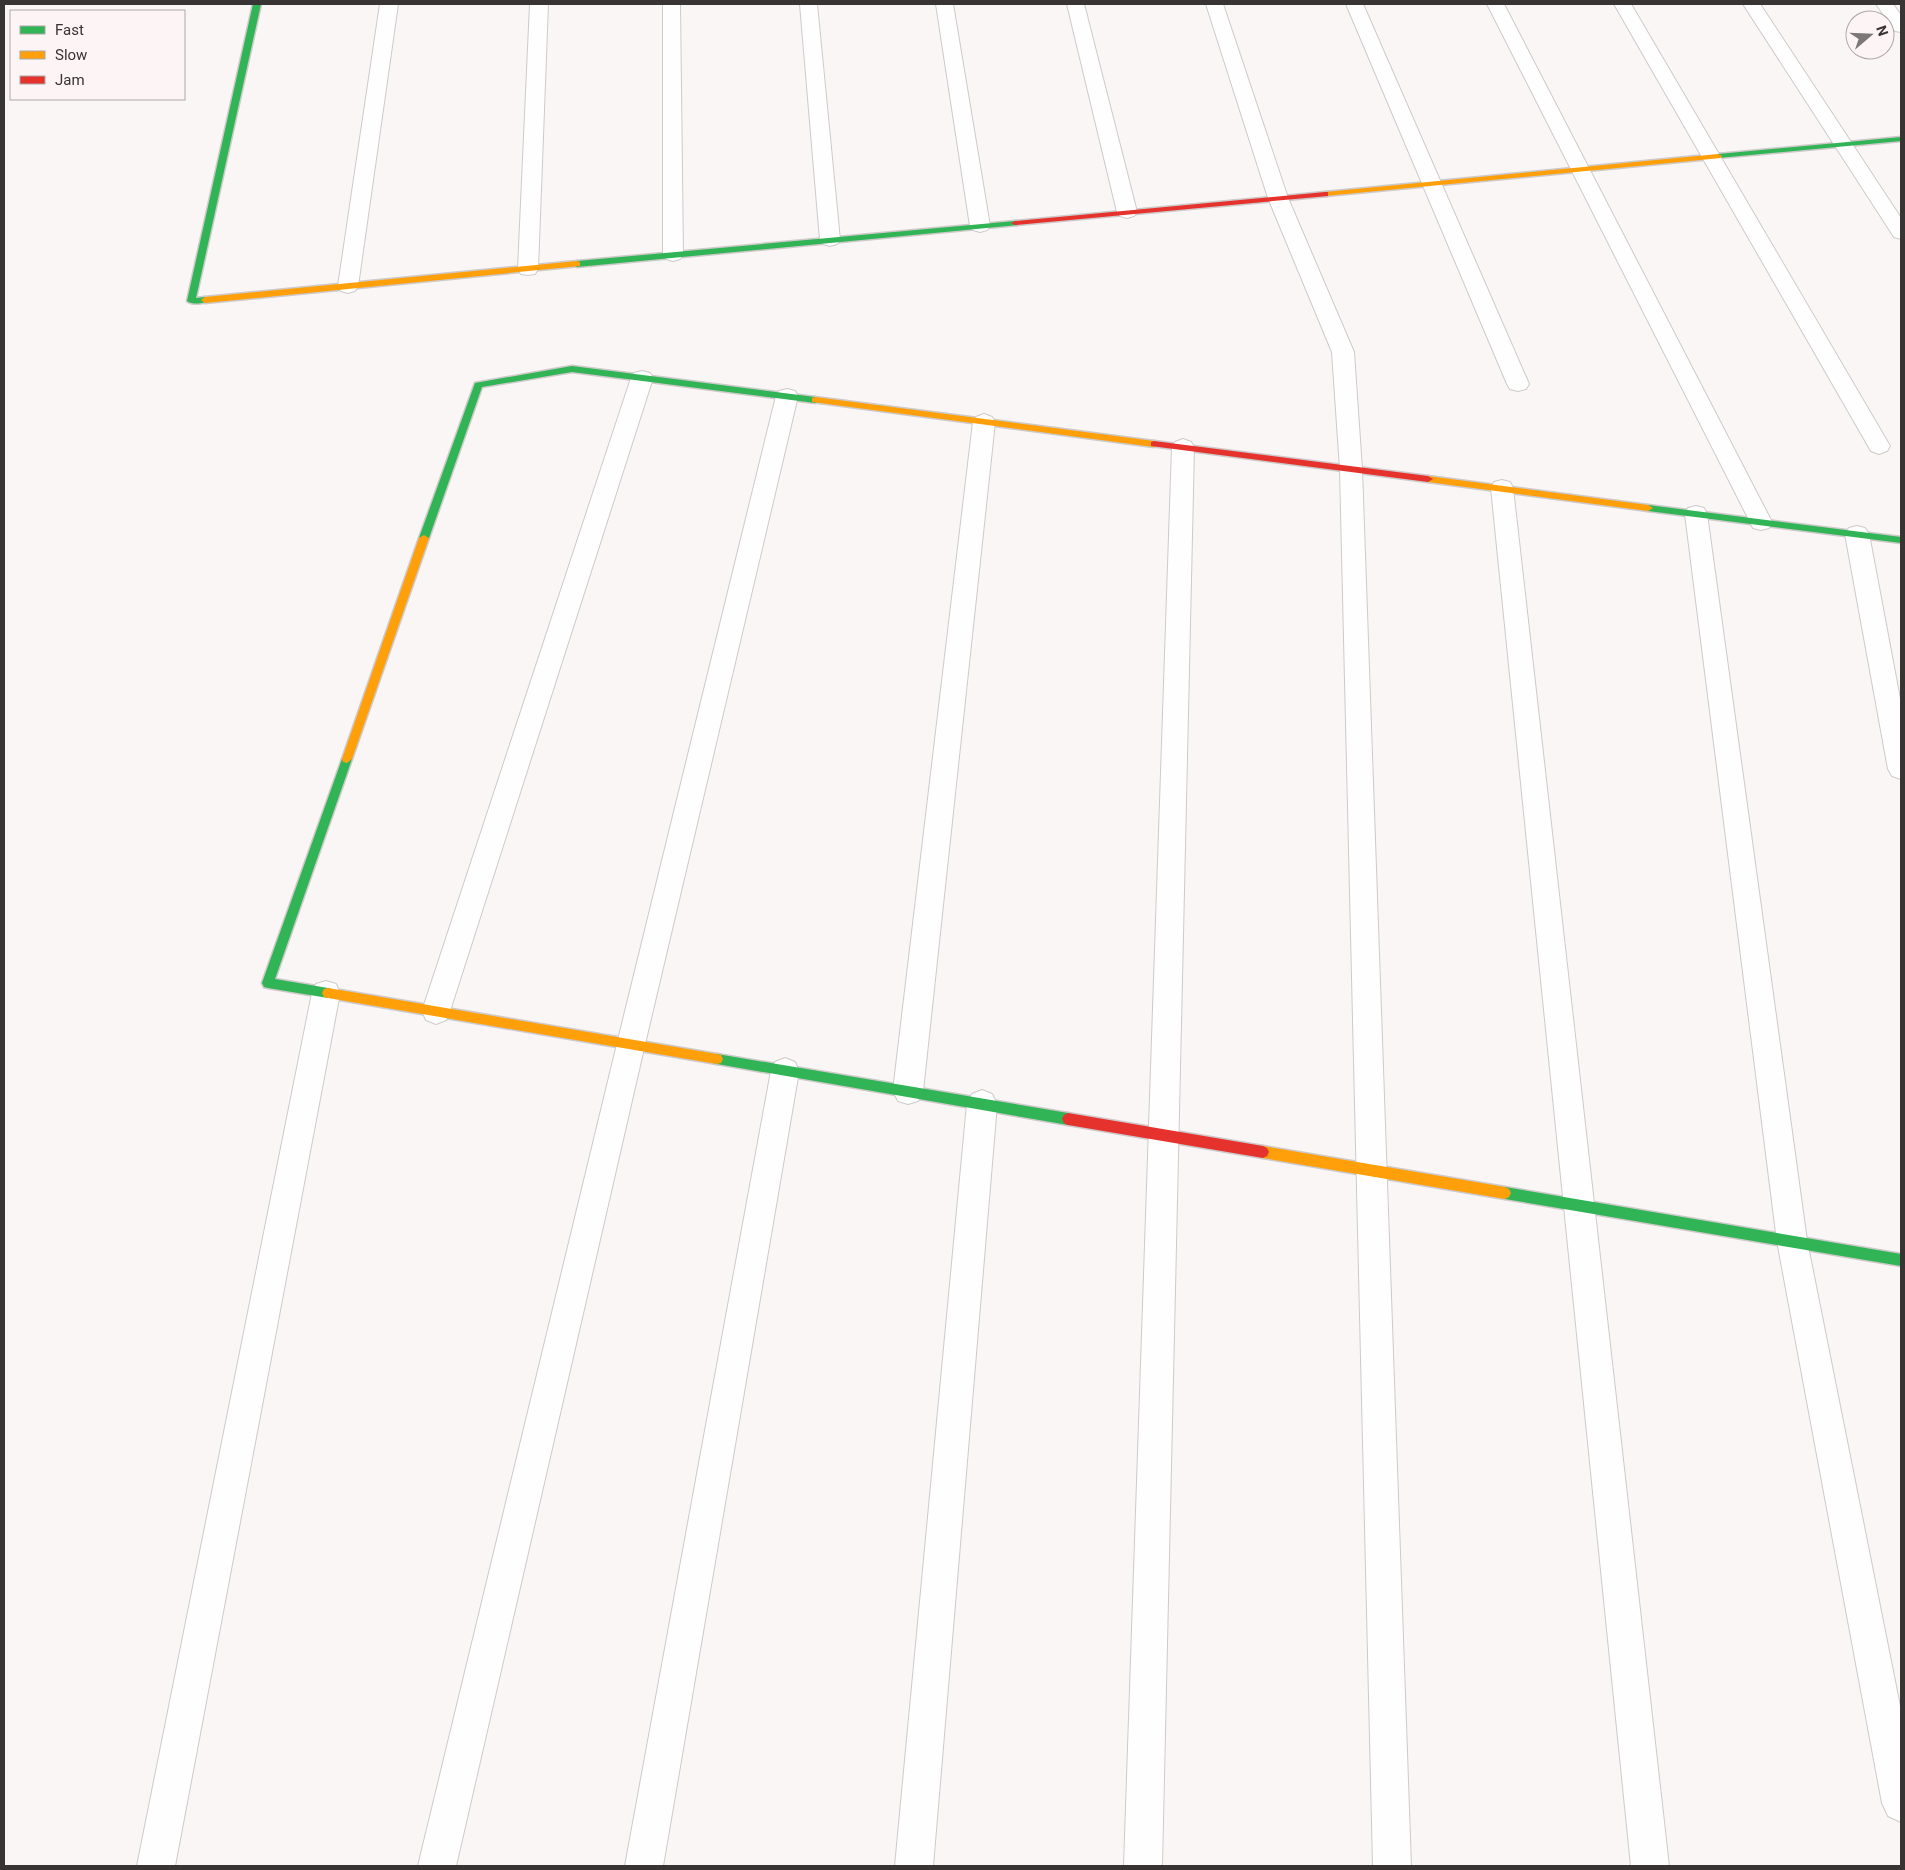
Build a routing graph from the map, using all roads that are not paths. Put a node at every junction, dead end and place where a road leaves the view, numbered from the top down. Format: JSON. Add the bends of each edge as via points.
{"nodes":[{"id":1,"x":257,"y":4,"type":"edge"},
{"id":2,"x":389,"y":4,"type":"edge"},
{"id":3,"x":539,"y":4,"type":"edge"},
{"id":4,"x":670,"y":4,"type":"edge"},
{"id":5,"x":808,"y":4,"type":"edge"},
{"id":6,"x":944,"y":4,"type":"edge"},
{"id":7,"x":1075,"y":4,"type":"edge"},
{"id":8,"x":1214,"y":4,"type":"edge"},
{"id":9,"x":1354,"y":4,"type":"edge"},
{"id":10,"x":1495,"y":4,"type":"edge"},
{"id":11,"x":1622,"y":4,"type":"edge"},
{"id":12,"x":1751,"y":4,"type":"edge"},
{"id":13,"x":1884,"y":4,"type":"edge"},
{"id":14,"x":1901,"y":27,"type":"edge"},
{"id":15,"x":1901,"y":139,"type":"edge"},
{"id":16,"x":1843,"y":145,"type":"junction"},
{"id":17,"x":1711,"y":157,"type":"junction"},
{"id":18,"x":1581,"y":170,"type":"junction"},
{"id":19,"x":1432,"y":184,"type":"junction"},
{"id":20,"x":1278,"y":198,"type":"junction"},
{"id":21,"x":1127,"y":212,"type":"junction"},
{"id":22,"x":980,"y":226,"type":"junction"},
{"id":23,"x":1901,"y":233,"type":"edge"},
{"id":24,"x":830,"y":240,"type":"junction"},
{"id":25,"x":672,"y":255,"type":"junction"},
{"id":26,"x":528,"y":269,"type":"junction"},
{"id":27,"x":348,"y":286,"type":"junction"},
{"id":28,"x":642,"y":378,"type":"junction"},
{"id":29,"x":1518,"y":384,"type":"dead end"},
{"id":30,"x":787,"y":396,"type":"junction"},
{"id":31,"x":984,"y":422,"type":"junction"},
{"id":32,"x":1879,"y":446,"type":"dead end"},
{"id":33,"x":1184,"y":447,"type":"junction"},
{"id":34,"x":1351,"y":469,"type":"junction"},
{"id":35,"x":1502,"y":488,"type":"junction"},
{"id":36,"x":1696,"y":514,"type":"junction"},
{"id":37,"x":1761,"y":522,"type":"junction"},
{"id":38,"x":1857,"y":534,"type":"junction"},
{"id":39,"x":1901,"y":540,"type":"edge"},
{"id":40,"x":1901,"y":769,"type":"edge"},
{"id":41,"x":326,"y":993,"type":"junction"},
{"id":42,"x":436,"y":1011,"type":"junction"},
{"id":43,"x":631,"y":1044,"type":"junction"},
{"id":44,"x":785,"y":1071,"type":"junction"},
{"id":45,"x":908,"y":1091,"type":"junction"},
{"id":46,"x":982,"y":1104,"type":"junction"},
{"id":47,"x":1164,"y":1135,"type":"junction"},
{"id":48,"x":1372,"y":1170,"type":"junction"},
{"id":49,"x":1579,"y":1206,"type":"junction"},
{"id":50,"x":1792,"y":1241,"type":"junction"},
{"id":51,"x":1901,"y":1260,"type":"edge"},
{"id":52,"x":1901,"y":1803,"type":"edge"},
{"id":53,"x":156,"y":1866,"type":"edge"},
{"id":54,"x":436,"y":1866,"type":"edge"},
{"id":55,"x":644,"y":1866,"type":"edge"},
{"id":56,"x":914,"y":1866,"type":"edge"},
{"id":57,"x":1143,"y":1866,"type":"edge"},
{"id":58,"x":1392,"y":1866,"type":"edge"},
{"id":59,"x":1650,"y":1866,"type":"edge"}],
"edges":[{"from":1,"to":27,"type":"street","via":[[191,301]]},
{"from":2,"to":27,"type":"street"},
{"from":3,"to":26,"type":"street"},
{"from":4,"to":25,"type":"street"},
{"from":5,"to":24,"type":"street"},
{"from":6,"to":22,"type":"street"},
{"from":7,"to":21,"type":"street"},
{"from":8,"to":20,"type":"street"},
{"from":9,"to":19,"type":"street"},
{"from":10,"to":18,"type":"street"},
{"from":11,"to":17,"type":"street"},
{"from":12,"to":16,"type":"street"},
{"from":13,"to":14,"type":"street"},
{"from":15,"to":16,"type":"street"},
{"from":16,"to":17,"type":"street"},
{"from":16,"to":23,"type":"street"},
{"from":17,"to":18,"type":"street"},
{"from":17,"to":32,"type":"street"},
{"from":18,"to":19,"type":"street"},
{"from":18,"to":37,"type":"street"},
{"from":19,"to":20,"type":"street"},
{"from":19,"to":29,"type":"street"},
{"from":20,"to":21,"type":"street"},
{"from":20,"to":34,"type":"street","via":[[1343,352]]},
{"from":21,"to":22,"type":"street"},
{"from":22,"to":24,"type":"street"},
{"from":24,"to":25,"type":"street"},
{"from":25,"to":26,"type":"street"},
{"from":26,"to":27,"type":"street"},
{"from":28,"to":30,"type":"street"},
{"from":28,"to":41,"type":"street","via":[[572,369],[478,385],[268,982]]},
{"from":28,"to":42,"type":"street"},
{"from":30,"to":31,"type":"street"},
{"from":30,"to":43,"type":"street"},
{"from":31,"to":33,"type":"street"},
{"from":31,"to":45,"type":"street"},
{"from":33,"to":34,"type":"street"},
{"from":33,"to":47,"type":"street"},
{"from":34,"to":35,"type":"street"},
{"from":34,"to":48,"type":"street"},
{"from":35,"to":36,"type":"street"},
{"from":35,"to":49,"type":"street"},
{"from":36,"to":37,"type":"street"},
{"from":36,"to":50,"type":"street"},
{"from":37,"to":38,"type":"street"},
{"from":38,"to":39,"type":"street"},
{"from":38,"to":40,"type":"street"},
{"from":41,"to":42,"type":"street"},
{"from":41,"to":53,"type":"street"},
{"from":42,"to":43,"type":"street"},
{"from":43,"to":44,"type":"street"},
{"from":43,"to":54,"type":"street"},
{"from":44,"to":45,"type":"street"},
{"from":44,"to":55,"type":"street"},
{"from":45,"to":46,"type":"street"},
{"from":46,"to":47,"type":"street"},
{"from":46,"to":56,"type":"street"},
{"from":47,"to":48,"type":"street"},
{"from":47,"to":57,"type":"street"},
{"from":48,"to":49,"type":"street"},
{"from":48,"to":58,"type":"street"},
{"from":49,"to":50,"type":"street"},
{"from":49,"to":59,"type":"street"},
{"from":50,"to":51,"type":"street"},
{"from":50,"to":52,"type":"street"}]}
